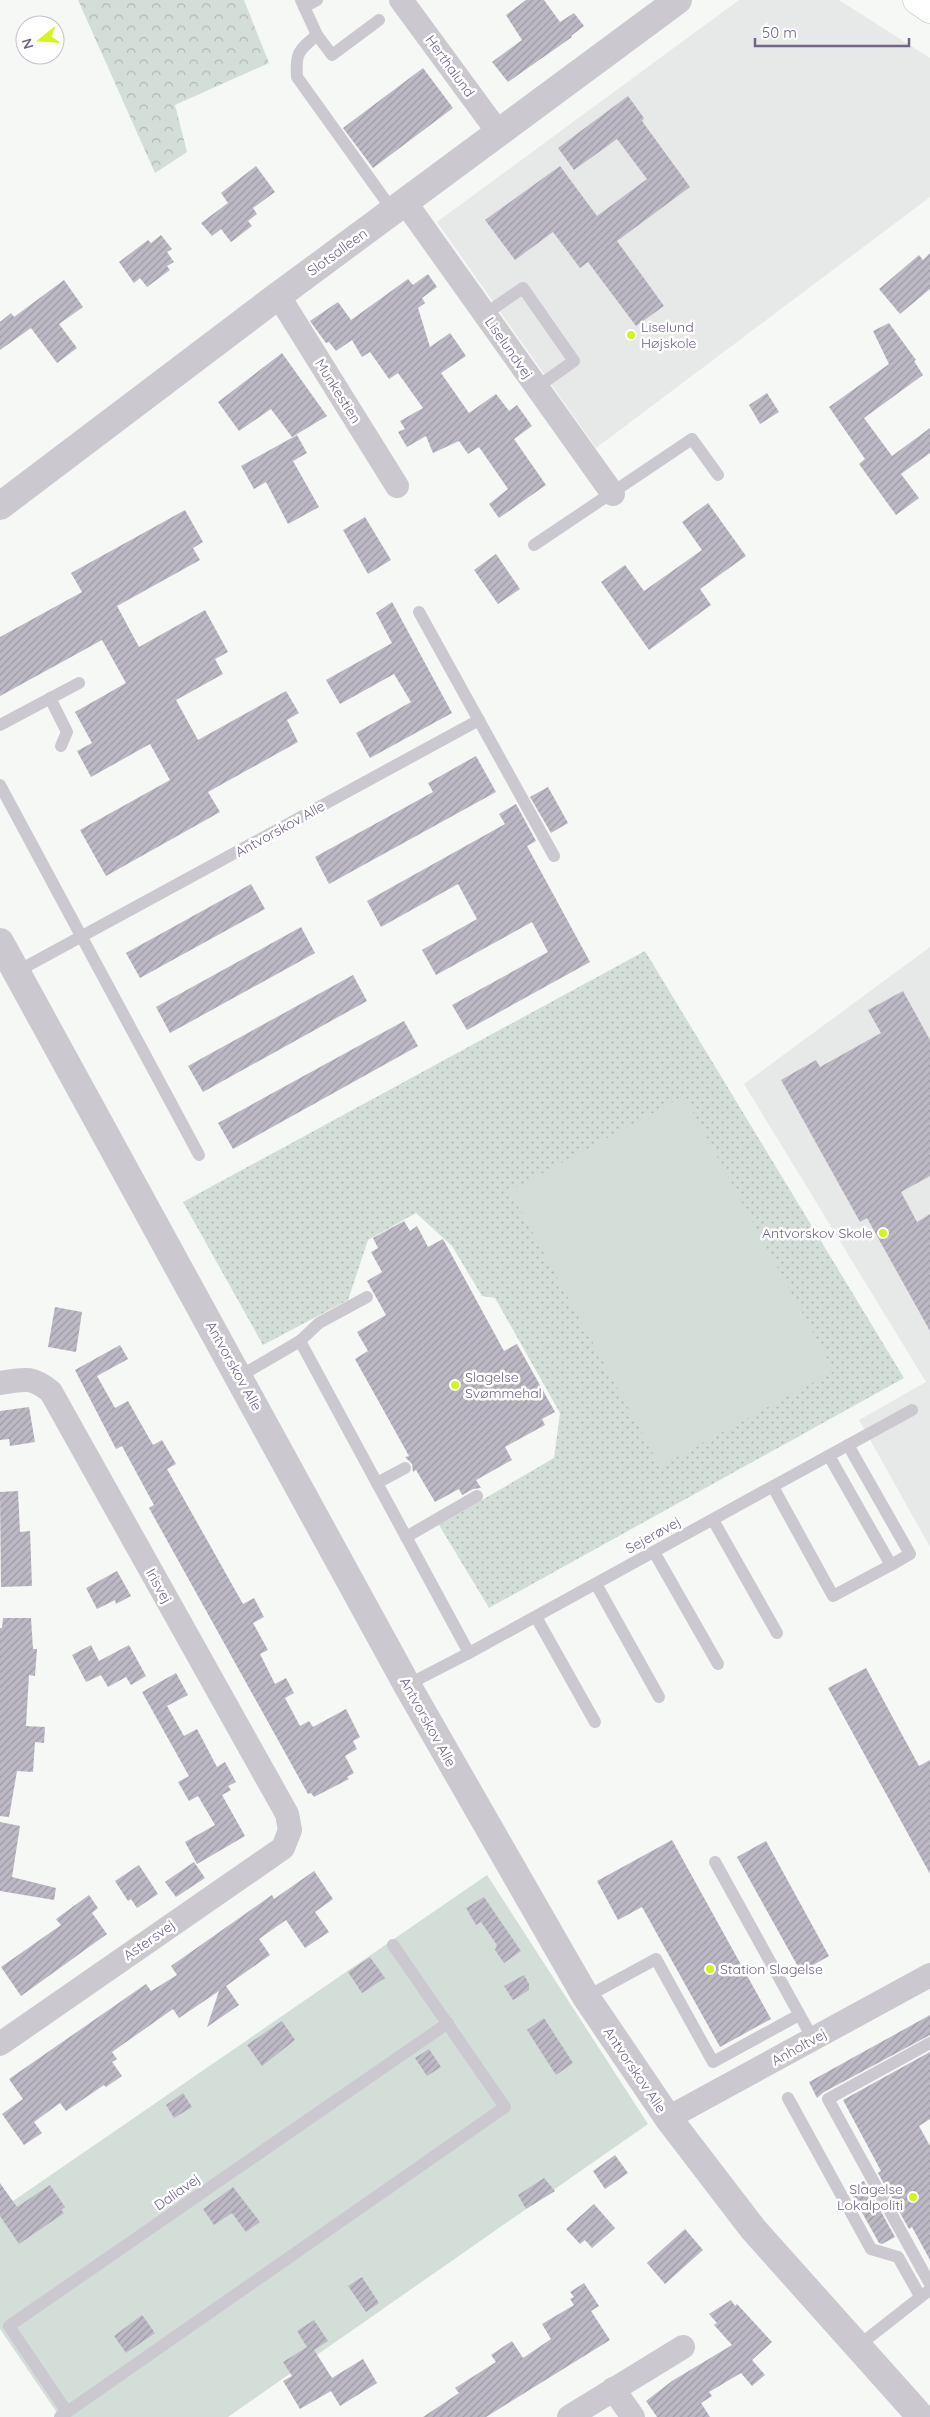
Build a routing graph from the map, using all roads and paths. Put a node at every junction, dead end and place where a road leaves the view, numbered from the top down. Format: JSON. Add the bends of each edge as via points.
{"nodes":[{"id":1,"x":317,"y":0,"type":"edge"},
{"id":2,"x":401,"y":0,"type":"edge"},
{"id":3,"x":917,"y":0,"type":"edge"},
{"id":4,"x":676,"y":1,"type":"edge"},
{"id":5,"x":302,"y":4,"type":"edge"},
{"id":6,"x":930,"y":9,"type":"edge"},
{"id":7,"x":379,"y":20,"type":"dead end"},
{"id":8,"x":317,"y":35,"type":"junction"},
{"id":9,"x":498,"y":132,"type":"junction"},
{"id":10,"x":399,"y":206,"type":"junction"},
{"id":11,"x":278,"y":296,"type":"junction"},
{"id":12,"x":485,"y":314,"type":"junction"},
{"id":13,"x":537,"y":387,"type":"junction"},
{"id":14,"x":718,"y":475,"type":"dead end"},
{"id":15,"x":397,"y":486,"type":"dead end"},
{"id":16,"x":613,"y":494,"type":"junction"},
{"id":17,"x":0,"y":506,"type":"edge"},
{"id":18,"x":534,"y":545,"type":"dead end"},
{"id":19,"x":419,"y":612,"type":"dead end"},
{"id":20,"x":79,"y":682,"type":"dead end"},
{"id":21,"x":50,"y":698,"type":"junction"},
{"id":22,"x":479,"y":720,"type":"junction"},
{"id":23,"x":0,"y":725,"type":"edge"},
{"id":24,"x":61,"y":746,"type":"dead end"},
{"id":25,"x":0,"y":785,"type":"edge"},
{"id":26,"x":554,"y":856,"type":"dead end"},
{"id":27,"x":82,"y":937,"type":"junction"},
{"id":28,"x":0,"y":942,"type":"edge"},
{"id":29,"x":16,"y":972,"type":"junction"},
{"id":30,"x":199,"y":1155,"type":"dead end"},
{"id":31,"x":367,"y":1297,"type":"dead end"},
{"id":32,"x":300,"y":1341,"type":"junction"},
{"id":33,"x":240,"y":1376,"type":"junction"},
{"id":34,"x":0,"y":1383,"type":"edge"},
{"id":35,"x":912,"y":1410,"type":"dead end"},
{"id":36,"x":848,"y":1445,"type":"junction"},
{"id":37,"x":829,"y":1456,"type":"junction"},
{"id":38,"x":405,"y":1468,"type":"dead end"},
{"id":39,"x":377,"y":1483,"type":"junction"},
{"id":40,"x":773,"y":1487,"type":"junction"},
{"id":41,"x":478,"y":1496,"type":"dead end"},
{"id":42,"x":713,"y":1520,"type":"junction"},
{"id":43,"x":406,"y":1537,"type":"junction"},
{"id":44,"x":654,"y":1552,"type":"junction"},
{"id":45,"x":891,"y":1565,"type":"junction"},
{"id":46,"x":596,"y":1584,"type":"junction"},
{"id":47,"x":536,"y":1617,"type":"junction"},
{"id":48,"x":777,"y":1633,"type":"dead end"},
{"id":49,"x":469,"y":1654,"type":"junction"},
{"id":50,"x":718,"y":1664,"type":"dead end"},
{"id":51,"x":407,"y":1685,"type":"junction"},
{"id":52,"x":658,"y":1697,"type":"dead end"},
{"id":53,"x":595,"y":1722,"type":"dead end"},
{"id":54,"x":290,"y":1830,"type":"joint"},
{"id":55,"x":715,"y":1862,"type":"dead end"},
{"id":56,"x":393,"y":1944,"type":"dead end"},
{"id":57,"x":930,"y":1975,"type":"edge"},
{"id":58,"x":586,"y":1997,"type":"junction"},
{"id":59,"x":799,"y":2015,"type":"junction"},
{"id":60,"x":448,"y":2023,"type":"junction"},
{"id":61,"x":813,"y":2039,"type":"junction"},
{"id":62,"x":930,"y":2043,"type":"edge"},
{"id":63,"x":0,"y":2044,"type":"edge"},
{"id":64,"x":788,"y":2098,"type":"dead end"},
{"id":65,"x":668,"y":2118,"type":"junction"},
{"id":66,"x":930,"y":2284,"type":"edge"},
{"id":67,"x":925,"y":2293,"type":"edge"},
{"id":68,"x":858,"y":2346,"type":"junction"},
{"id":69,"x":683,"y":2347,"type":"dead end"},
{"id":70,"x":613,"y":2389,"type":"junction"},
{"id":71,"x":64,"y":2414,"type":"edge"},
{"id":72,"x":569,"y":2417,"type":"edge"},
{"id":73,"x":633,"y":2417,"type":"edge"},
{"id":74,"x":921,"y":2417,"type":"edge"}],
"edges":[{"from":1,"to":5,"type":"lane"},
{"from":2,"to":9,"type":"street","name":"Herthalund"},
{"from":3,"to":6,"type":"main road"},
{"from":4,"to":9,"type":"street","name":"Slotsalleen"},
{"from":5,"to":8,"type":"lane"},
{"from":7,"to":8,"type":"lane","via":[[332,55]]},
{"from":8,"to":10,"type":"lane","via":[[301,49],[296,60],[297,77]]},
{"from":9,"to":10,"type":"street","name":"Slotsalleen"},
{"from":10,"to":11,"type":"street","name":"Slotsalleen"},
{"from":10,"to":12,"type":"street","name":"Liselundvej"},
{"from":11,"to":15,"type":"street","name":"Munkestien"},
{"from":11,"to":17,"type":"street","name":"Slotsalleen"},
{"from":12,"to":13,"type":"street","name":"Liselundvej"},
{"from":12,"to":13,"type":"lane","via":[[523,288],[574,361]]},
{"from":13,"to":16,"type":"street","name":"Liselundvej"},
{"from":14,"to":16,"type":"lane","via":[[692,439]]},
{"from":16,"to":18,"type":"lane"},
{"from":19,"to":22,"type":"lane"},
{"from":20,"to":21,"type":"lane"},
{"from":21,"to":23,"type":"lane"},
{"from":21,"to":24,"type":"lane","via":[[67,732]]},
{"from":22,"to":26,"type":"lane"},
{"from":22,"to":27,"type":"lane","name":"Antvorskov Alle"},
{"from":25,"to":27,"type":"lane"},
{"from":27,"to":29,"type":"lane","name":"Antvorskov Alle"},
{"from":27,"to":30,"type":"lane"},
{"from":28,"to":29,"type":"street","name":"Antvorskov Alle"},
{"from":29,"to":33,"type":"street","name":"Antvorskov Alle"},
{"from":31,"to":32,"type":"lane","via":[[319,1323]]},
{"from":32,"to":33,"type":"lane"},
{"from":32,"to":39,"type":"lane"},
{"from":33,"to":51,"type":"street","name":"Antvorskov Alle"},
{"from":34,"to":54,"type":"street","name":"Irisvej","via":[[29,1379],[41,1383],[51,1392],[287,1814]]},
{"from":35,"to":36,"type":"lane","name":"Sejerøvej"},
{"from":36,"to":37,"type":"lane","name":"Sejerøvej"},
{"from":36,"to":45,"type":"lane","via":[[910,1554]]},
{"from":37,"to":40,"type":"lane","name":"Sejerøvej"},
{"from":37,"to":45,"type":"lane"},
{"from":38,"to":39,"type":"lane"},
{"from":39,"to":43,"type":"lane"},
{"from":40,"to":42,"type":"lane","name":"Sejerøvej"},
{"from":40,"to":45,"type":"lane","via":[[833,1596]]},
{"from":41,"to":43,"type":"lane"},
{"from":42,"to":44,"type":"lane","name":"Sejerøvej"},
{"from":42,"to":48,"type":"lane"},
{"from":43,"to":49,"type":"lane"},
{"from":44,"to":46,"type":"lane","name":"Sejerøvej"},
{"from":44,"to":50,"type":"lane"},
{"from":46,"to":47,"type":"lane","name":"Sejerøvej"},
{"from":46,"to":52,"type":"lane"},
{"from":47,"to":49,"type":"lane","name":"Sejerøvej"},
{"from":47,"to":53,"type":"lane"},
{"from":49,"to":51,"type":"lane","name":"Sejerøvej"},
{"from":51,"to":58,"type":"street","name":"Antvorskov Alle"},
{"from":54,"to":63,"type":"street","name":"Astersvej","via":[[283,1848]]},
{"from":55,"to":59,"type":"lane"},
{"from":56,"to":60,"type":"lane","name":"Daliavej"},
{"from":57,"to":61,"type":"street","name":"Anholtvej"},
{"from":58,"to":59,"type":"lane","via":[[656,1959],[713,2062]]},
{"from":58,"to":65,"type":"street","name":"Antvorskov Alle"},
{"from":59,"to":61,"type":"lane"},
{"from":60,"to":71,"type":"lane","name":"Daliavej","via":[[9,2326]]},
{"from":60,"to":71,"type":"lane","name":"Daliavej","via":[[505,2107]]},
{"from":61,"to":65,"type":"street","name":"Anholtvej"},
{"from":62,"to":66,"type":"lane","via":[[828,2099]]},
{"from":64,"to":67,"type":"lane","via":[[870,2248],[898,2257]]},
{"from":65,"to":68,"type":"street","name":"Antvorskov Alle","via":[[753,2229]]},
{"from":67,"to":68,"type":"lane"},
{"from":68,"to":74,"type":"street","name":"Antvorskov Alle"},
{"from":69,"to":70,"type":"street"},
{"from":70,"to":72,"type":"street"},
{"from":70,"to":73,"type":"street"}]}
